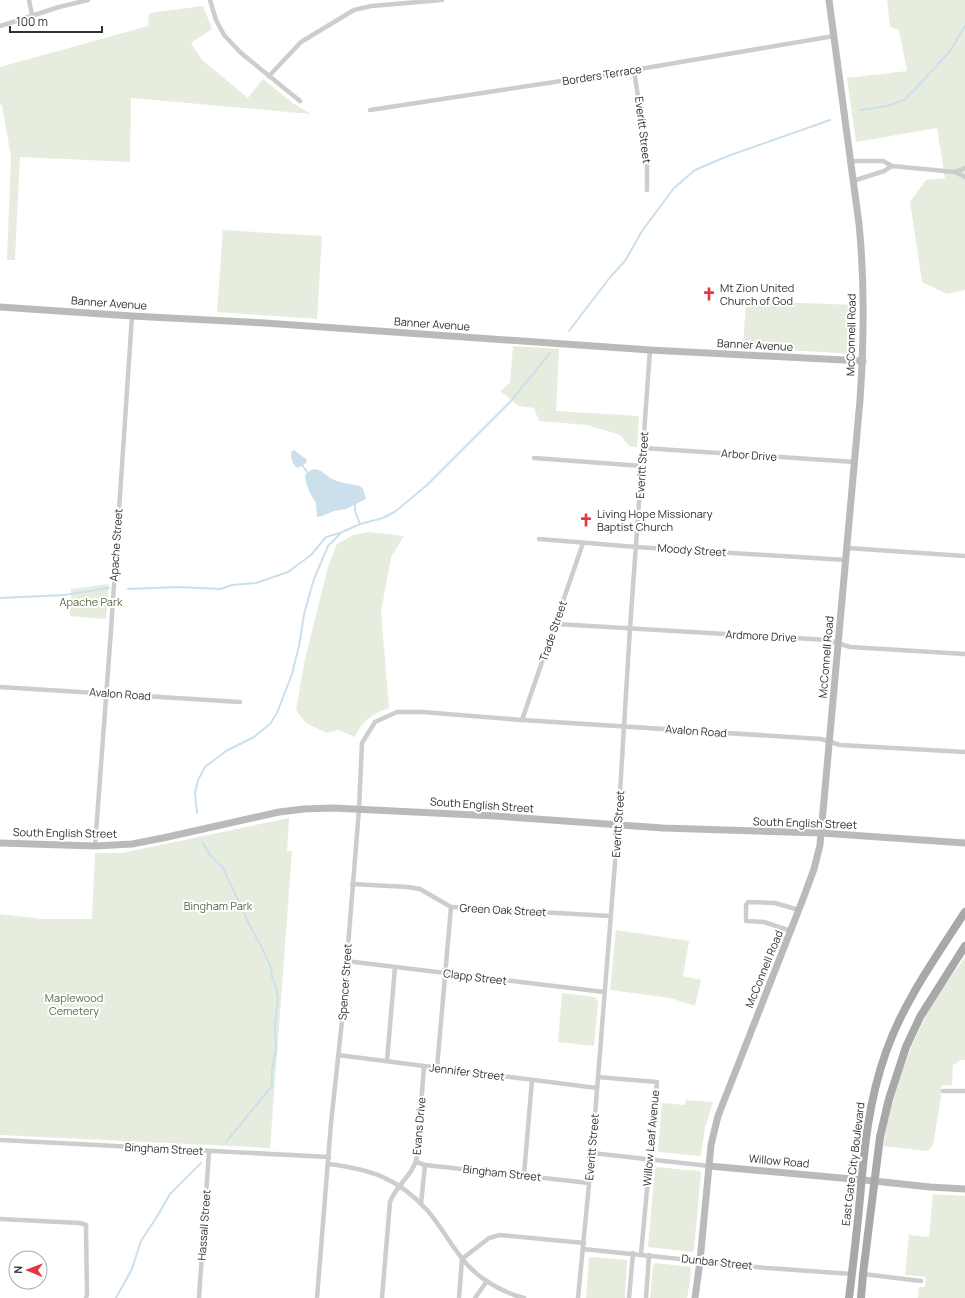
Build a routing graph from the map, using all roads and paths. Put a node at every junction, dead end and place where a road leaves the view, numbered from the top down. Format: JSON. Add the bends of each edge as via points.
{"nodes":[{"id":1,"x":29,"y":0,"type":"edge"},
{"id":2,"x":88,"y":0,"type":"edge"},
{"id":3,"x":210,"y":0,"type":"edge"},
{"id":4,"x":442,"y":0,"type":"edge"},
{"id":5,"x":829,"y":0,"type":"edge"},
{"id":6,"x":32,"y":15,"type":"junction"},
{"id":7,"x":0,"y":26,"type":"edge"},
{"id":8,"x":834,"y":36,"type":"junction"},
{"id":9,"x":634,"y":70,"type":"junction"},
{"id":10,"x":269,"y":76,"type":"junction"},
{"id":11,"x":300,"y":101,"type":"dead end"},
{"id":12,"x":370,"y":110,"type":"dead end"},
{"id":13,"x":850,"y":161,"type":"junction"},
{"id":14,"x":892,"y":166,"type":"junction"},
{"id":15,"x":965,"y":168,"type":"edge"},
{"id":16,"x":955,"y":172,"type":"junction"},
{"id":17,"x":965,"y":177,"type":"edge"},
{"id":18,"x":853,"y":182,"type":"junction"},
{"id":19,"x":647,"y":190,"type":"dead end"},
{"id":20,"x":0,"y":307,"type":"edge"},
{"id":21,"x":132,"y":316,"type":"junction"},
{"id":22,"x":650,"y":350,"type":"junction"},
{"id":23,"x":862,"y":361,"type":"junction"},
{"id":24,"x":643,"y":448,"type":"junction"},
{"id":25,"x":534,"y":458,"type":"dead end"},
{"id":26,"x":855,"y":462,"type":"junction"},
{"id":27,"x":642,"y":466,"type":"junction"},
{"id":28,"x":539,"y":539,"type":"dead end"},
{"id":29,"x":583,"y":542,"type":"junction"},
{"id":30,"x":636,"y":547,"type":"junction"},
{"id":31,"x":847,"y":548,"type":"junction"},
{"id":32,"x":965,"y":556,"type":"edge"},
{"id":33,"x":846,"y":560,"type":"junction"},
{"id":34,"x":556,"y":624,"type":"junction"},
{"id":35,"x":630,"y":628,"type":"junction"},
{"id":36,"x":838,"y":643,"type":"junction"},
{"id":37,"x":965,"y":654,"type":"edge"},
{"id":38,"x":0,"y":687,"type":"edge"},
{"id":39,"x":106,"y":693,"type":"junction"},
{"id":40,"x":240,"y":702,"type":"dead end"},
{"id":41,"x":427,"y":712,"type":"joint"},
{"id":42,"x":522,"y":720,"type":"junction"},
{"id":43,"x":624,"y":727,"type":"junction"},
{"id":44,"x":830,"y":742,"type":"junction"},
{"id":45,"x":965,"y":752,"type":"edge"},
{"id":46,"x":359,"y":809,"type":"junction"},
{"id":47,"x":618,"y":825,"type":"junction"},
{"id":48,"x":821,"y":833,"type":"junction"},
{"id":49,"x":0,"y":843,"type":"edge"},
{"id":50,"x":965,"y":843,"type":"edge"},
{"id":51,"x":94,"y":846,"type":"junction"},
{"id":52,"x":352,"y":884,"type":"junction"},
{"id":53,"x":451,"y":907,"type":"junction"},
{"id":54,"x":799,"y":910,"type":"junction"},
{"id":55,"x":965,"y":912,"type":"edge"},
{"id":56,"x":610,"y":916,"type":"junction"},
{"id":57,"x":791,"y":931,"type":"junction"},
{"id":58,"x":965,"y":946,"type":"edge"},
{"id":59,"x":346,"y":961,"type":"junction"},
{"id":60,"x":395,"y":966,"type":"junction"},
{"id":61,"x":445,"y":973,"type":"junction"},
{"id":62,"x":604,"y":992,"type":"junction"},
{"id":63,"x":338,"y":1055,"type":"junction"},
{"id":64,"x":387,"y":1061,"type":"junction"},
{"id":65,"x":424,"y":1066,"type":"junction"},
{"id":66,"x":437,"y":1068,"type":"junction"},
{"id":67,"x":598,"y":1077,"type":"junction"},
{"id":68,"x":532,"y":1080,"type":"junction"},
{"id":69,"x":597,"y":1088,"type":"junction"},
{"id":70,"x":943,"y":1091,"type":"dead end"},
{"id":71,"x":965,"y":1091,"type":"edge"},
{"id":72,"x":0,"y":1140,"type":"edge"},
{"id":73,"x":209,"y":1152,"type":"junction"},
{"id":74,"x":592,"y":1153,"type":"junction"},
{"id":75,"x":328,"y":1157,"type":"junction"},
{"id":76,"x":650,"y":1159,"type":"junction"},
{"id":77,"x":416,"y":1162,"type":"junction"},
{"id":78,"x":328,"y":1164,"type":"junction"},
{"id":79,"x":425,"y":1165,"type":"junction"},
{"id":80,"x":709,"y":1166,"type":"junction"},
{"id":81,"x":524,"y":1175,"type":"junction"},
{"id":82,"x":861,"y":1180,"type":"junction"},
{"id":83,"x":874,"y":1181,"type":"junction"},
{"id":84,"x":589,"y":1183,"type":"junction"},
{"id":85,"x":398,"y":1186,"type":"junction"},
{"id":86,"x":965,"y":1189,"type":"edge"},
{"id":87,"x":421,"y":1204,"type":"junction"},
{"id":88,"x":0,"y":1219,"type":"edge"},
{"id":89,"x":584,"y":1243,"type":"junction"},
{"id":90,"x":583,"y":1248,"type":"junction"},
{"id":91,"x":633,"y":1253,"type":"junction"},
{"id":92,"x":641,"y":1254,"type":"junction"},
{"id":93,"x":649,"y":1255,"type":"junction"},
{"id":94,"x":462,"y":1259,"type":"junction"},
{"id":95,"x":700,"y":1261,"type":"junction"},
{"id":96,"x":852,"y":1274,"type":"junction"},
{"id":97,"x":863,"y":1274,"type":"junction"},
{"id":98,"x":487,"y":1281,"type":"junction"},
{"id":99,"x":921,"y":1281,"type":"dead end"},
{"id":100,"x":86,"y":1298,"type":"edge"},
{"id":101,"x":199,"y":1298,"type":"edge"},
{"id":102,"x":317,"y":1298,"type":"edge"},
{"id":103,"x":382,"y":1298,"type":"edge"},
{"id":104,"x":459,"y":1298,"type":"edge"},
{"id":105,"x":475,"y":1298,"type":"edge"},
{"id":106,"x":524,"y":1298,"type":"edge"},
{"id":107,"x":578,"y":1298,"type":"edge"},
{"id":108,"x":629,"y":1298,"type":"edge"},
{"id":109,"x":646,"y":1298,"type":"edge"},
{"id":110,"x":695,"y":1298,"type":"edge"},
{"id":111,"x":849,"y":1298,"type":"edge"},
{"id":112,"x":861,"y":1298,"type":"edge"}],
"edges":[{"from":1,"to":6,"type":"street"},
{"from":2,"to":6,"type":"street"},
{"from":3,"to":10,"type":"street","via":[[224,35]]},
{"from":4,"to":10,"type":"street","via":[[370,6],[354,10],[301,42]]},
{"from":5,"to":8,"type":"street","name":"McConnell Road"},
{"from":6,"to":7,"type":"street"},
{"from":8,"to":9,"type":"street","name":"Borders Terrace"},
{"from":8,"to":13,"type":"street","name":"McConnell Road"},
{"from":9,"to":12,"type":"street","name":"Borders Terrace"},
{"from":9,"to":19,"type":"street","name":"Everitt Street","via":[[647,155]]},
{"from":10,"to":11,"type":"street"},
{"from":13,"to":14,"type":"street","via":[[883,161]]},
{"from":13,"to":18,"type":"street","name":"McConnell Road"},
{"from":14,"to":16,"type":"street"},
{"from":14,"to":18,"type":"street"},
{"from":15,"to":16,"type":"street"},
{"from":16,"to":17,"type":"street"},
{"from":18,"to":23,"type":"street","name":"McConnell Road","via":[[863,275]]},
{"from":20,"to":21,"type":"street","name":"Banner Avenue"},
{"from":21,"to":22,"type":"street","name":"Banner Avenue"},
{"from":21,"to":39,"type":"street","name":"Apache Street"},
{"from":22,"to":23,"type":"street","name":"Banner Avenue"},
{"from":22,"to":24,"type":"street","name":"Everitt Street"},
{"from":23,"to":26,"type":"street","name":"McConnell Road"},
{"from":24,"to":26,"type":"street","name":"Arbor Drive"},
{"from":24,"to":27,"type":"street","name":"Everitt Street"},
{"from":25,"to":27,"type":"street"},
{"from":26,"to":31,"type":"street","name":"McConnell Road"},
{"from":27,"to":30,"type":"street","name":"Everitt Street"},
{"from":28,"to":29,"type":"street","name":"Moody Street"},
{"from":29,"to":30,"type":"street","name":"Moody Street"},
{"from":29,"to":34,"type":"street","name":"Trade Street"},
{"from":30,"to":33,"type":"street","name":"Moody Street"},
{"from":30,"to":35,"type":"street","name":"Everitt Street"},
{"from":31,"to":32,"type":"street"},
{"from":31,"to":33,"type":"street","name":"McConnell Road"},
{"from":33,"to":36,"type":"street","name":"McConnell Road"},
{"from":34,"to":35,"type":"street","name":"Ardmore Drive"},
{"from":34,"to":42,"type":"street","name":"Trade Street"},
{"from":35,"to":36,"type":"street","name":"Ardmore Drive","via":[[828,640]]},
{"from":35,"to":43,"type":"street","name":"Everitt Street"},
{"from":36,"to":37,"type":"street","name":"Ardmore Drive","via":[[850,647]]},
{"from":36,"to":44,"type":"street","name":"McConnell Road"},
{"from":38,"to":39,"type":"street","name":"Avalon Road"},
{"from":39,"to":40,"type":"street","name":"Avalon Road"},
{"from":39,"to":51,"type":"street","name":"Apache Street"},
{"from":41,"to":42,"type":"street","name":"Avalon Road"},
{"from":41,"to":46,"type":"street","name":"Spencer Street","via":[[397,712],[375,722],[362,744]]},
{"from":42,"to":43,"type":"street","name":"Avalon Road"},
{"from":43,"to":44,"type":"street","name":"Avalon Road","via":[[821,739]]},
{"from":43,"to":47,"type":"street","name":"Everitt Street"},
{"from":44,"to":45,"type":"street","name":"Avalon Road","via":[[840,745]]},
{"from":44,"to":48,"type":"street","name":"McConnell Road"},
{"from":46,"to":47,"type":"street","name":"South English Street"},
{"from":46,"to":51,"type":"street","name":"South English Street","via":[[292,810],[144,842]]},
{"from":46,"to":52,"type":"street","name":"Spencer Street"},
{"from":47,"to":48,"type":"street","name":"South English Street"},
{"from":47,"to":56,"type":"street","name":"Everitt Street"},
{"from":48,"to":50,"type":"street","name":"South English Street"},
{"from":48,"to":54,"type":"street","name":"McConnell Road","via":[[814,869]]},
{"from":49,"to":51,"type":"street","name":"South English Street"},
{"from":52,"to":53,"type":"street","name":"Green Oak Street","via":[[408,886],[420,889]]},
{"from":52,"to":59,"type":"street","name":"Spencer Street"},
{"from":53,"to":56,"type":"street","name":"Green Oak Street"},
{"from":53,"to":61,"type":"street"},
{"from":54,"to":57,"type":"street","name":"McConnell Road"},
{"from":54,"to":57,"type":"street","via":[[774,902],[748,902],[746,905],[746,921],[764,922]]},
{"from":55,"to":82,"type":"main road","name":"East Gate City Boulevard","via":[[906,1007],[886,1052],[872,1102]]},
{"from":56,"to":62,"type":"street","name":"Everitt Street"},
{"from":57,"to":80,"type":"street","name":"McConnell Road","via":[[718,1116]]},
{"from":58,"to":83,"type":"main road","name":"East Gate City Boulevard","via":[[920,1017],[906,1047],[889,1099],[880,1137]]},
{"from":59,"to":60,"type":"street","name":"Clapp Street"},
{"from":59,"to":63,"type":"street","name":"Spencer Street"},
{"from":60,"to":61,"type":"street","name":"Clapp Street"},
{"from":60,"to":64,"type":"street"},
{"from":61,"to":62,"type":"street","name":"Clapp Street"},
{"from":61,"to":66,"type":"street"},
{"from":62,"to":67,"type":"street","name":"Everitt Street"},
{"from":63,"to":64,"type":"street","name":"Jennifer Street"},
{"from":63,"to":75,"type":"street","name":"Spencer Street"},
{"from":64,"to":65,"type":"street","name":"Jennifer Street"},
{"from":65,"to":66,"type":"street","name":"Jennifer Street"},
{"from":65,"to":77,"type":"street","name":"Evans Drive"},
{"from":66,"to":68,"type":"street","name":"Jennifer Street"},
{"from":67,"to":69,"type":"street","name":"Everitt Street"},
{"from":67,"to":76,"type":"street","name":"Willow Leaf Avenue","via":[[657,1082]]},
{"from":68,"to":69,"type":"street","name":"Jennifer Street"},
{"from":68,"to":81,"type":"street"},
{"from":69,"to":74,"type":"street","name":"Everitt Street"},
{"from":70,"to":71,"type":"street"},
{"from":72,"to":73,"type":"street","name":"Bingham Street"},
{"from":73,"to":75,"type":"street","name":"Bingham Street"},
{"from":73,"to":101,"type":"street","name":"Hassall Street"},
{"from":74,"to":76,"type":"street","name":"Willow Road"},
{"from":74,"to":84,"type":"street","name":"Everitt Street"},
{"from":75,"to":78,"type":"street","name":"Spencer Street"},
{"from":76,"to":80,"type":"street","name":"Willow Road"},
{"from":76,"to":92,"type":"street","name":"Willow Leaf Avenue"},
{"from":77,"to":79,"type":"street","name":"Bingham Street"},
{"from":77,"to":85,"type":"street","name":"Evans Drive"},
{"from":78,"to":85,"type":"street","via":[[376,1173]]},
{"from":78,"to":102,"type":"street","name":"Spencer Street"},
{"from":79,"to":81,"type":"street","name":"Bingham Street"},
{"from":79,"to":87,"type":"street","name":"Evans Drive"},
{"from":80,"to":82,"type":"street","name":"Willow Road"},
{"from":80,"to":95,"type":"street","name":"McConnell Road"},
{"from":81,"to":84,"type":"street","name":"Bingham Street"},
{"from":82,"to":83,"type":"street","name":"Willow Road"},
{"from":82,"to":96,"type":"main road","name":"East Gate City Boulevard"},
{"from":83,"to":86,"type":"street","name":"Willow Road"},
{"from":83,"to":97,"type":"main road","name":"East Gate City Boulevard"},
{"from":84,"to":89,"type":"street","name":"Everitt Street"},
{"from":85,"to":87,"type":"street"},
{"from":85,"to":103,"type":"street","name":"Evans Drive","via":[[392,1195],[389,1208]]},
{"from":87,"to":94,"type":"street"},
{"from":88,"to":100,"type":"street","via":[[86,1225]]},
{"from":89,"to":90,"type":"street","name":"Everitt Street"},
{"from":89,"to":94,"type":"street","via":[[500,1235],[490,1238]]},
{"from":90,"to":91,"type":"street","name":"Dunbar Street"},
{"from":90,"to":107,"type":"street","name":"Everitt Street"},
{"from":91,"to":92,"type":"street","name":"Dunbar Street"},
{"from":91,"to":108,"type":"street"},
{"from":92,"to":93,"type":"street","name":"Dunbar Street"},
{"from":93,"to":95,"type":"street","name":"Dunbar Street"},
{"from":93,"to":109,"type":"street"},
{"from":94,"to":98,"type":"street"},
{"from":94,"to":104,"type":"street"},
{"from":95,"to":96,"type":"street","name":"Dunbar Street"},
{"from":95,"to":110,"type":"street","name":"McConnell Road"},
{"from":96,"to":111,"type":"main road","name":"East Gate City Boulevard"},
{"from":97,"to":99,"type":"street"},
{"from":97,"to":112,"type":"main road","name":"East Gate City Boulevard"},
{"from":98,"to":105,"type":"street"},
{"from":98,"to":106,"type":"street"}]}
